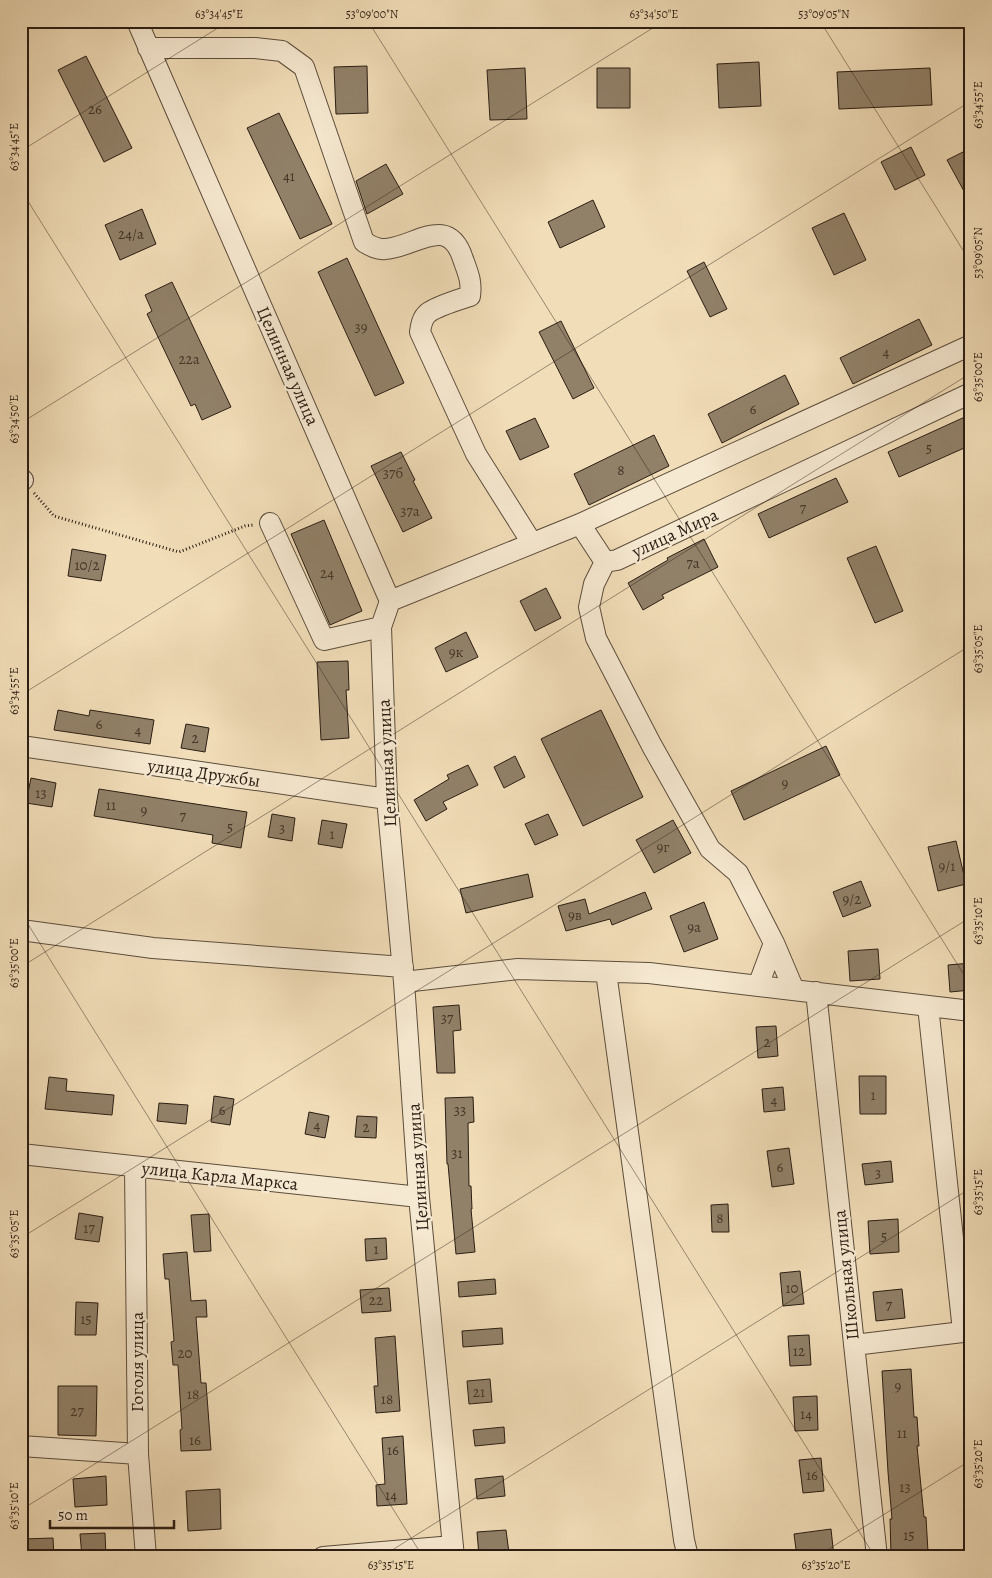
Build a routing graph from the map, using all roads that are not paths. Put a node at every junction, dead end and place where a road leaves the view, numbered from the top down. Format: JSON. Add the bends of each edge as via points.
{"nodes":[{"id":1,"x":137,"y":21,"type":"edge"},
{"id":2,"x":148,"y":48,"type":"junction"},
{"id":3,"x":971,"y":344,"type":"edge"},
{"id":4,"x":971,"y":393,"type":"edge"},
{"id":5,"x":270,"y":523,"type":"road end"},
{"id":6,"x":580,"y":524,"type":"junction"},
{"id":7,"x":532,"y":543,"type":"junction"},
{"id":8,"x":605,"y":562,"type":"junction"},
{"id":9,"x":390,"y":600,"type":"junction"},
{"id":10,"x":381,"y":627,"type":"junction"},
{"id":11,"x":21,"y":746,"type":"edge"},
{"id":12,"x":388,"y":799,"type":"junction"},
{"id":13,"x":21,"y":930,"type":"edge"},
{"id":14,"x":774,"y":943,"type":"junction"},
{"id":15,"x":606,"y":972,"type":"junction"},
{"id":16,"x":403,"y":974,"type":"junction"},
{"id":17,"x":758,"y":986,"type":"junction"},
{"id":18,"x":794,"y":990,"type":"junction"},
{"id":19,"x":816,"y":992,"type":"junction"},
{"id":20,"x":928,"y":1006,"type":"junction"},
{"id":21,"x":971,"y":1011,"type":"edge"},
{"id":22,"x":21,"y":1154,"type":"edge"},
{"id":23,"x":135,"y":1167,"type":"junction"},
{"id":24,"x":419,"y":1197,"type":"junction"},
{"id":25,"x":967,"y":1331,"type":"edge"},
{"id":26,"x":854,"y":1345,"type":"junction"},
{"id":27,"x":21,"y":1446,"type":"edge"},
{"id":28,"x":138,"y":1454,"type":"junction"},
{"id":29,"x":454,"y":1551,"type":"edge"},
{"id":30,"x":146,"y":1557,"type":"edge"},
{"id":31,"x":322,"y":1557,"type":"edge"},
{"id":32,"x":688,"y":1557,"type":"edge"},
{"id":33,"x":877,"y":1557,"type":"edge"}],
"edges":[{"from":1,"to":2,"type":"street","name":"Целинная улица"},
{"from":2,"to":7,"type":"street","via":[[282,51],[304,67],[364,242],[376,249],[387,250],[436,234],[459,246],[472,284],[470,296],[428,313],[421,321],[420,332],[476,454]]},
{"from":2,"to":9,"type":"street","name":"Целинная улица"},
{"from":3,"to":6,"type":"street"},
{"from":4,"to":8,"type":"street","name":"улица Мира","via":[[617,560]]},
{"from":5,"to":10,"type":"street","via":[[324,640]]},
{"from":6,"to":7,"type":"street"},
{"from":6,"to":8,"type":"street"},
{"from":7,"to":9,"type":"street"},
{"from":8,"to":14,"type":"street","via":[[594,584],[590,608],[596,638],[710,850],[738,873]]},
{"from":9,"to":10,"type":"street","name":"Целинная улица"},
{"from":10,"to":12,"type":"street","name":"Целинная улица"},
{"from":11,"to":12,"type":"street","name":"улица Дружбы"},
{"from":12,"to":16,"type":"street","name":"Целинная улица"},
{"from":13,"to":16,"type":"street","via":[[153,948]]},
{"from":14,"to":17,"type":"street"},
{"from":14,"to":18,"type":"street"},
{"from":15,"to":16,"type":"street","via":[[518,969]]},
{"from":15,"to":17,"type":"street","via":[[649,973]]},
{"from":15,"to":32,"type":"street"},
{"from":16,"to":24,"type":"street","name":"Целинная улица"},
{"from":17,"to":18,"type":"street"},
{"from":18,"to":19,"type":"street"},
{"from":19,"to":20,"type":"street"},
{"from":19,"to":26,"type":"street","name":"Школьная улица"},
{"from":20,"to":21,"type":"street"},
{"from":20,"to":25,"type":"street"},
{"from":22,"to":23,"type":"street","name":"улица Карла Маркса"},
{"from":23,"to":24,"type":"street","name":"улица Карла Маркса"},
{"from":23,"to":28,"type":"street","name":"Гоголя улица"},
{"from":24,"to":29,"type":"street","name":"Целинная улица"},
{"from":25,"to":26,"type":"street"},
{"from":26,"to":33,"type":"street","name":"Школьная улица"},
{"from":27,"to":28,"type":"street"},
{"from":28,"to":30,"type":"street","name":"Гоголя улица"},
{"from":29,"to":31,"type":"street"}]}
